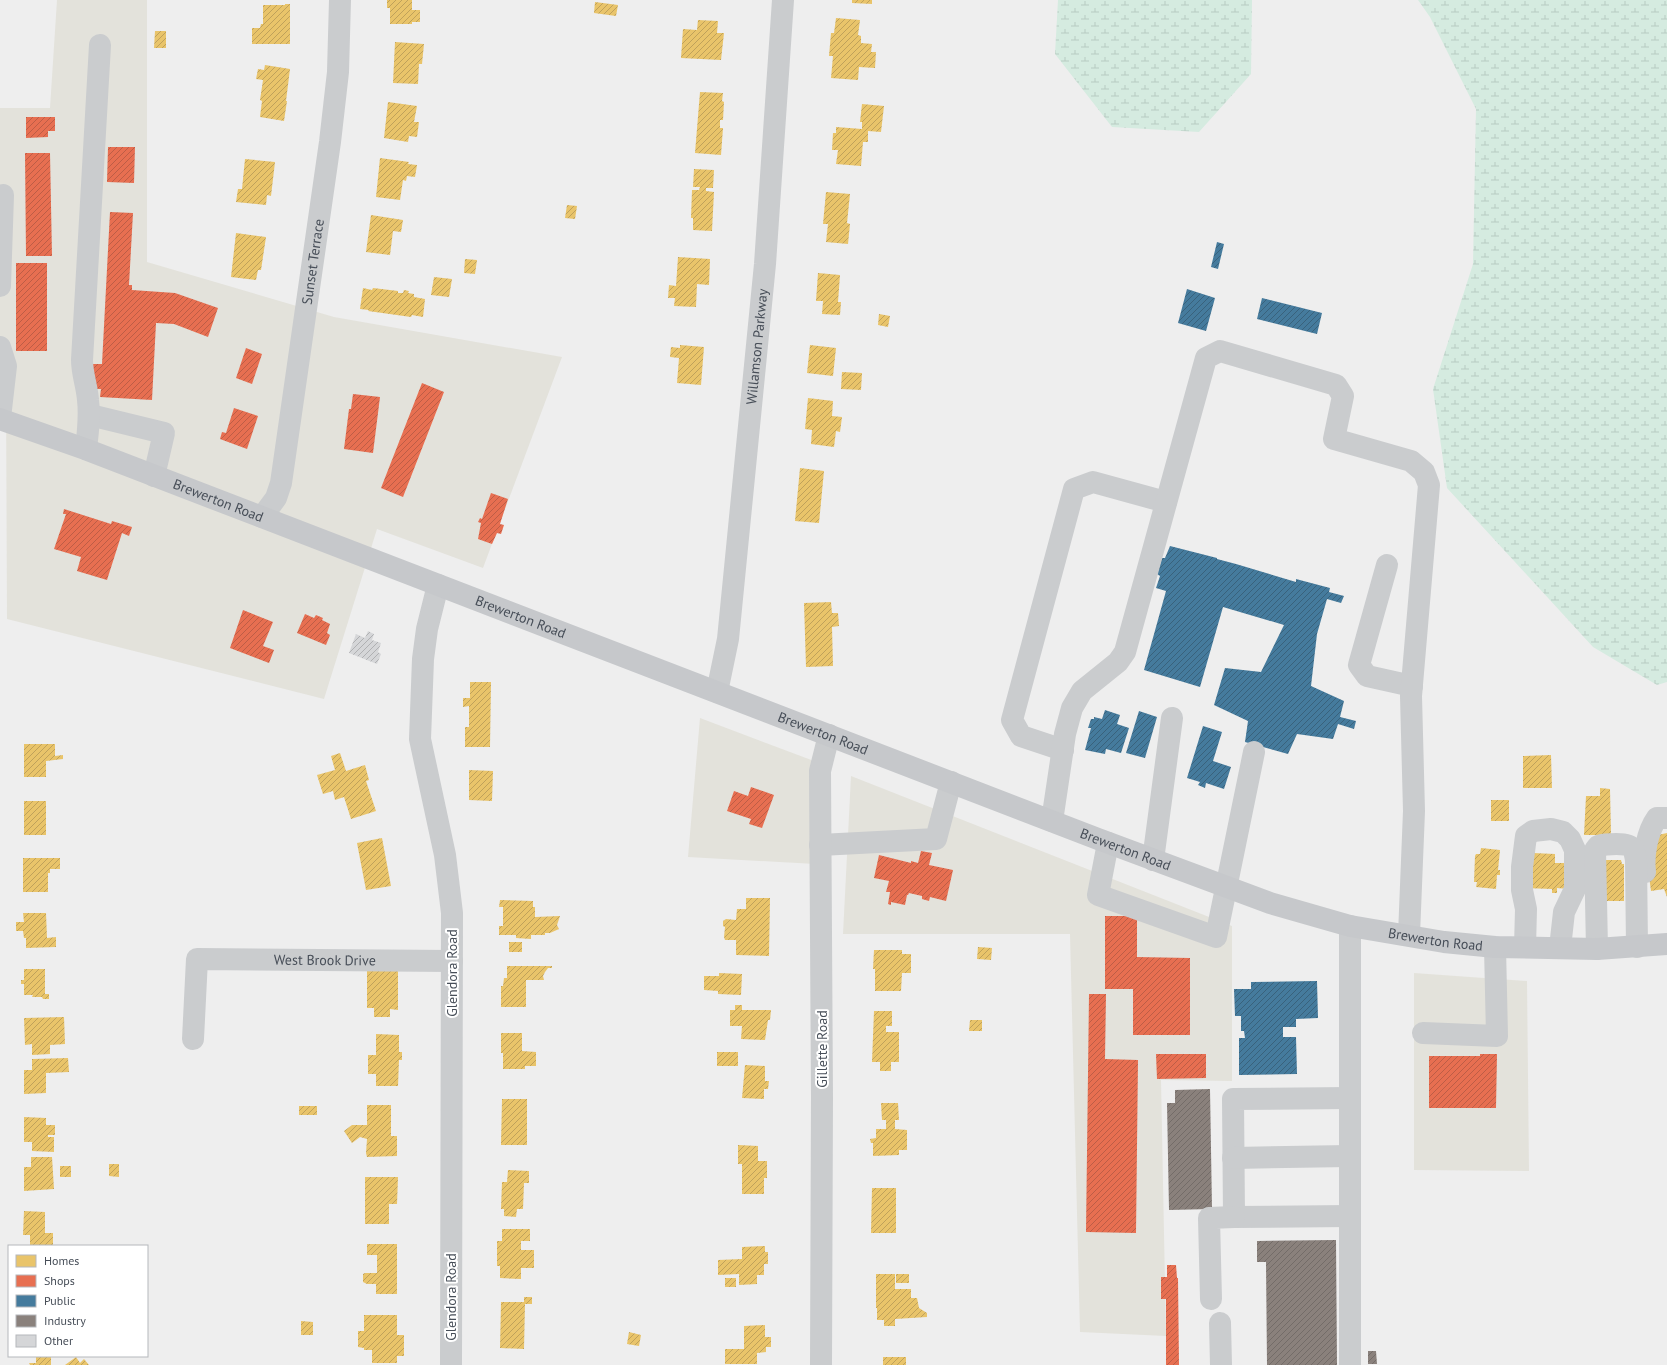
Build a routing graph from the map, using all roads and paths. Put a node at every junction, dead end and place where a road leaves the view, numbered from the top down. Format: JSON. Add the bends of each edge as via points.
{"nodes":[{"id":1,"x":340,"y":0,"type":"edge"},
{"id":2,"x":783,"y":0,"type":"edge"},
{"id":3,"x":100,"y":45,"type":"dead end"},
{"id":4,"x":3,"y":195,"type":"dead end"},
{"id":5,"x":0,"y":286,"type":"edge"},
{"id":6,"x":0,"y":347,"type":"edge"},
{"id":7,"x":90,"y":415,"type":"junction"},
{"id":8,"x":0,"y":418,"type":"edge"},
{"id":9,"x":86,"y":449,"type":"junction"},
{"id":10,"x":154,"y":476,"type":"junction"},
{"id":11,"x":1166,"y":502,"type":"junction"},
{"id":12,"x":262,"y":518,"type":"junction"},
{"id":13,"x":1387,"y":565,"type":"dead end"},
{"id":14,"x":438,"y":585,"type":"junction"},
{"id":15,"x":1412,"y":686,"type":"junction"},
{"id":16,"x":717,"y":692,"type":"junction"},
{"id":17,"x":1172,"y":718,"type":"dead end"},
{"id":18,"x":829,"y":735,"type":"junction"},
{"id":19,"x":1063,"y":750,"type":"junction"},
{"id":20,"x":1254,"y":752,"type":"dead end"},
{"id":21,"x":951,"y":782,"type":"junction"},
{"id":22,"x":1667,"y":818,"type":"edge"},
{"id":23,"x":1052,"y":821,"type":"junction"},
{"id":24,"x":1108,"y":843,"type":"junction"},
{"id":25,"x":820,"y":844,"type":"junction"},
{"id":26,"x":1153,"y":860,"type":"junction"},
{"id":27,"x":1226,"y":886,"type":"junction"},
{"id":28,"x":1350,"y":926,"type":"junction"},
{"id":29,"x":1409,"y":936,"type":"junction"},
{"id":30,"x":1652,"y":946,"type":"edge"},
{"id":31,"x":1495,"y":947,"type":"junction"},
{"id":32,"x":1525,"y":948,"type":"junction"},
{"id":33,"x":1560,"y":948,"type":"junction"},
{"id":34,"x":1597,"y":949,"type":"junction"},
{"id":35,"x":452,"y":961,"type":"junction"},
{"id":36,"x":1423,"y":1033,"type":"dead end"},
{"id":37,"x":193,"y":1039,"type":"dead end"},
{"id":38,"x":1350,"y":1098,"type":"junction"},
{"id":39,"x":1350,"y":1156,"type":"junction"},
{"id":40,"x":1233,"y":1158,"type":"junction"},
{"id":41,"x":1350,"y":1216,"type":"junction"},
{"id":42,"x":1234,"y":1217,"type":"junction"},
{"id":43,"x":1211,"y":1299,"type":"dead end"},
{"id":44,"x":1220,"y":1323,"type":"dead end"},
{"id":45,"x":451,"y":1365,"type":"edge"},
{"id":46,"x":821,"y":1365,"type":"edge"},
{"id":47,"x":1221,"y":1365,"type":"edge"},
{"id":48,"x":1350,"y":1365,"type":"edge"}],
"edges":[{"from":1,"to":12,"type":"street","name":"Sunset Terrace","via":[[338,72],[330,142],[280,483],[276,498]]},
{"from":2,"to":16,"type":"street","name":"Willamson Parkway","via":[[765,264],[728,639]]},
{"from":3,"to":7,"type":"street","via":[[82,360]]},
{"from":4,"to":5,"type":"street"},
{"from":6,"to":8,"type":"street","via":[[6,366]]},
{"from":7,"to":9,"type":"street"},
{"from":7,"to":10,"type":"street","via":[[164,433]]},
{"from":8,"to":9,"type":"main road","name":"Brewerton Road"},
{"from":9,"to":10,"type":"main road","name":"Brewerton Road"},
{"from":10,"to":12,"type":"main road","name":"Brewerton Road"},
{"from":11,"to":15,"type":"street","via":[[1206,358],[1220,351],[1336,384],[1344,396],[1334,439],[1411,461],[1424,472],[1429,485]]},
{"from":11,"to":19,"type":"street","via":[[1125,652],[1118,662],[1082,691],[1072,708]]},
{"from":11,"to":19,"type":"street","via":[[1093,482],[1074,489],[1012,720],[1021,736]]},
{"from":12,"to":14,"type":"main road","name":"Brewerton Road"},
{"from":13,"to":15,"type":"street","via":[[1359,665],[1367,676]]},
{"from":14,"to":16,"type":"main road","name":"Brewerton Road"},
{"from":14,"to":35,"type":"street","name":"Glendora Road","via":[[427,629],[423,659],[420,739],[445,855],[452,913]]},
{"from":15,"to":29,"type":"street","via":[[1414,811]]},
{"from":16,"to":18,"type":"main road","name":"Brewerton Road"},
{"from":17,"to":26,"type":"street"},
{"from":18,"to":21,"type":"main road","name":"Brewerton Road"},
{"from":18,"to":25,"type":"street","name":"Gillette Road","via":[[820,771]]},
{"from":19,"to":23,"type":"street"},
{"from":20,"to":27,"type":"street"},
{"from":21,"to":23,"type":"main road","name":"Brewerton Road"},
{"from":21,"to":25,"type":"street","via":[[936,839]]},
{"from":22,"to":30,"type":"street","via":[[1657,818],[1651,826],[1644,864],[1651,912]]},
{"from":23,"to":24,"type":"main road","name":"Brewerton Road"},
{"from":24,"to":26,"type":"main road","name":"Brewerton Road"},
{"from":24,"to":27,"type":"street","via":[[1098,895],[1216,937]]},
{"from":25,"to":46,"type":"street","name":"Gillette Road"},
{"from":26,"to":27,"type":"main road","name":"Brewerton Road"},
{"from":27,"to":28,"type":"main road","name":"Brewerton Road"},
{"from":28,"to":29,"type":"main road","name":"Brewerton Road"},
{"from":28,"to":38,"type":"street"},
{"from":29,"to":31,"type":"main road","name":"Brewerton Road"},
{"from":30,"to":34,"type":"main road","name":"Brewerton Road"},
{"from":30,"to":34,"type":"street","via":[[1633,849],[1629,845],[1605,844],[1595,850]]},
{"from":31,"to":32,"type":"main road","name":"Brewerton Road"},
{"from":31,"to":36,"type":"street","via":[[1497,1036]]},
{"from":32,"to":33,"type":"main road","name":"Brewerton Road"},
{"from":32,"to":33,"type":"street","via":[[1526,909],[1522,890],[1522,867],[1526,836],[1533,831],[1551,829],[1563,832],[1575,850],[1575,889],[1564,912]]},
{"from":33,"to":34,"type":"main road","name":"Brewerton Road"},
{"from":35,"to":37,"type":"street","name":"West Brook Drive","via":[[197,959]]},
{"from":35,"to":45,"type":"street","name":"Glendora Road"},
{"from":38,"to":39,"type":"street"},
{"from":38,"to":40,"type":"street","via":[[1233,1099]]},
{"from":39,"to":40,"type":"street"},
{"from":39,"to":41,"type":"street"},
{"from":40,"to":42,"type":"street"},
{"from":41,"to":42,"type":"street"},
{"from":41,"to":48,"type":"street"},
{"from":42,"to":43,"type":"street","via":[[1209,1218]]},
{"from":44,"to":47,"type":"street"}]}
